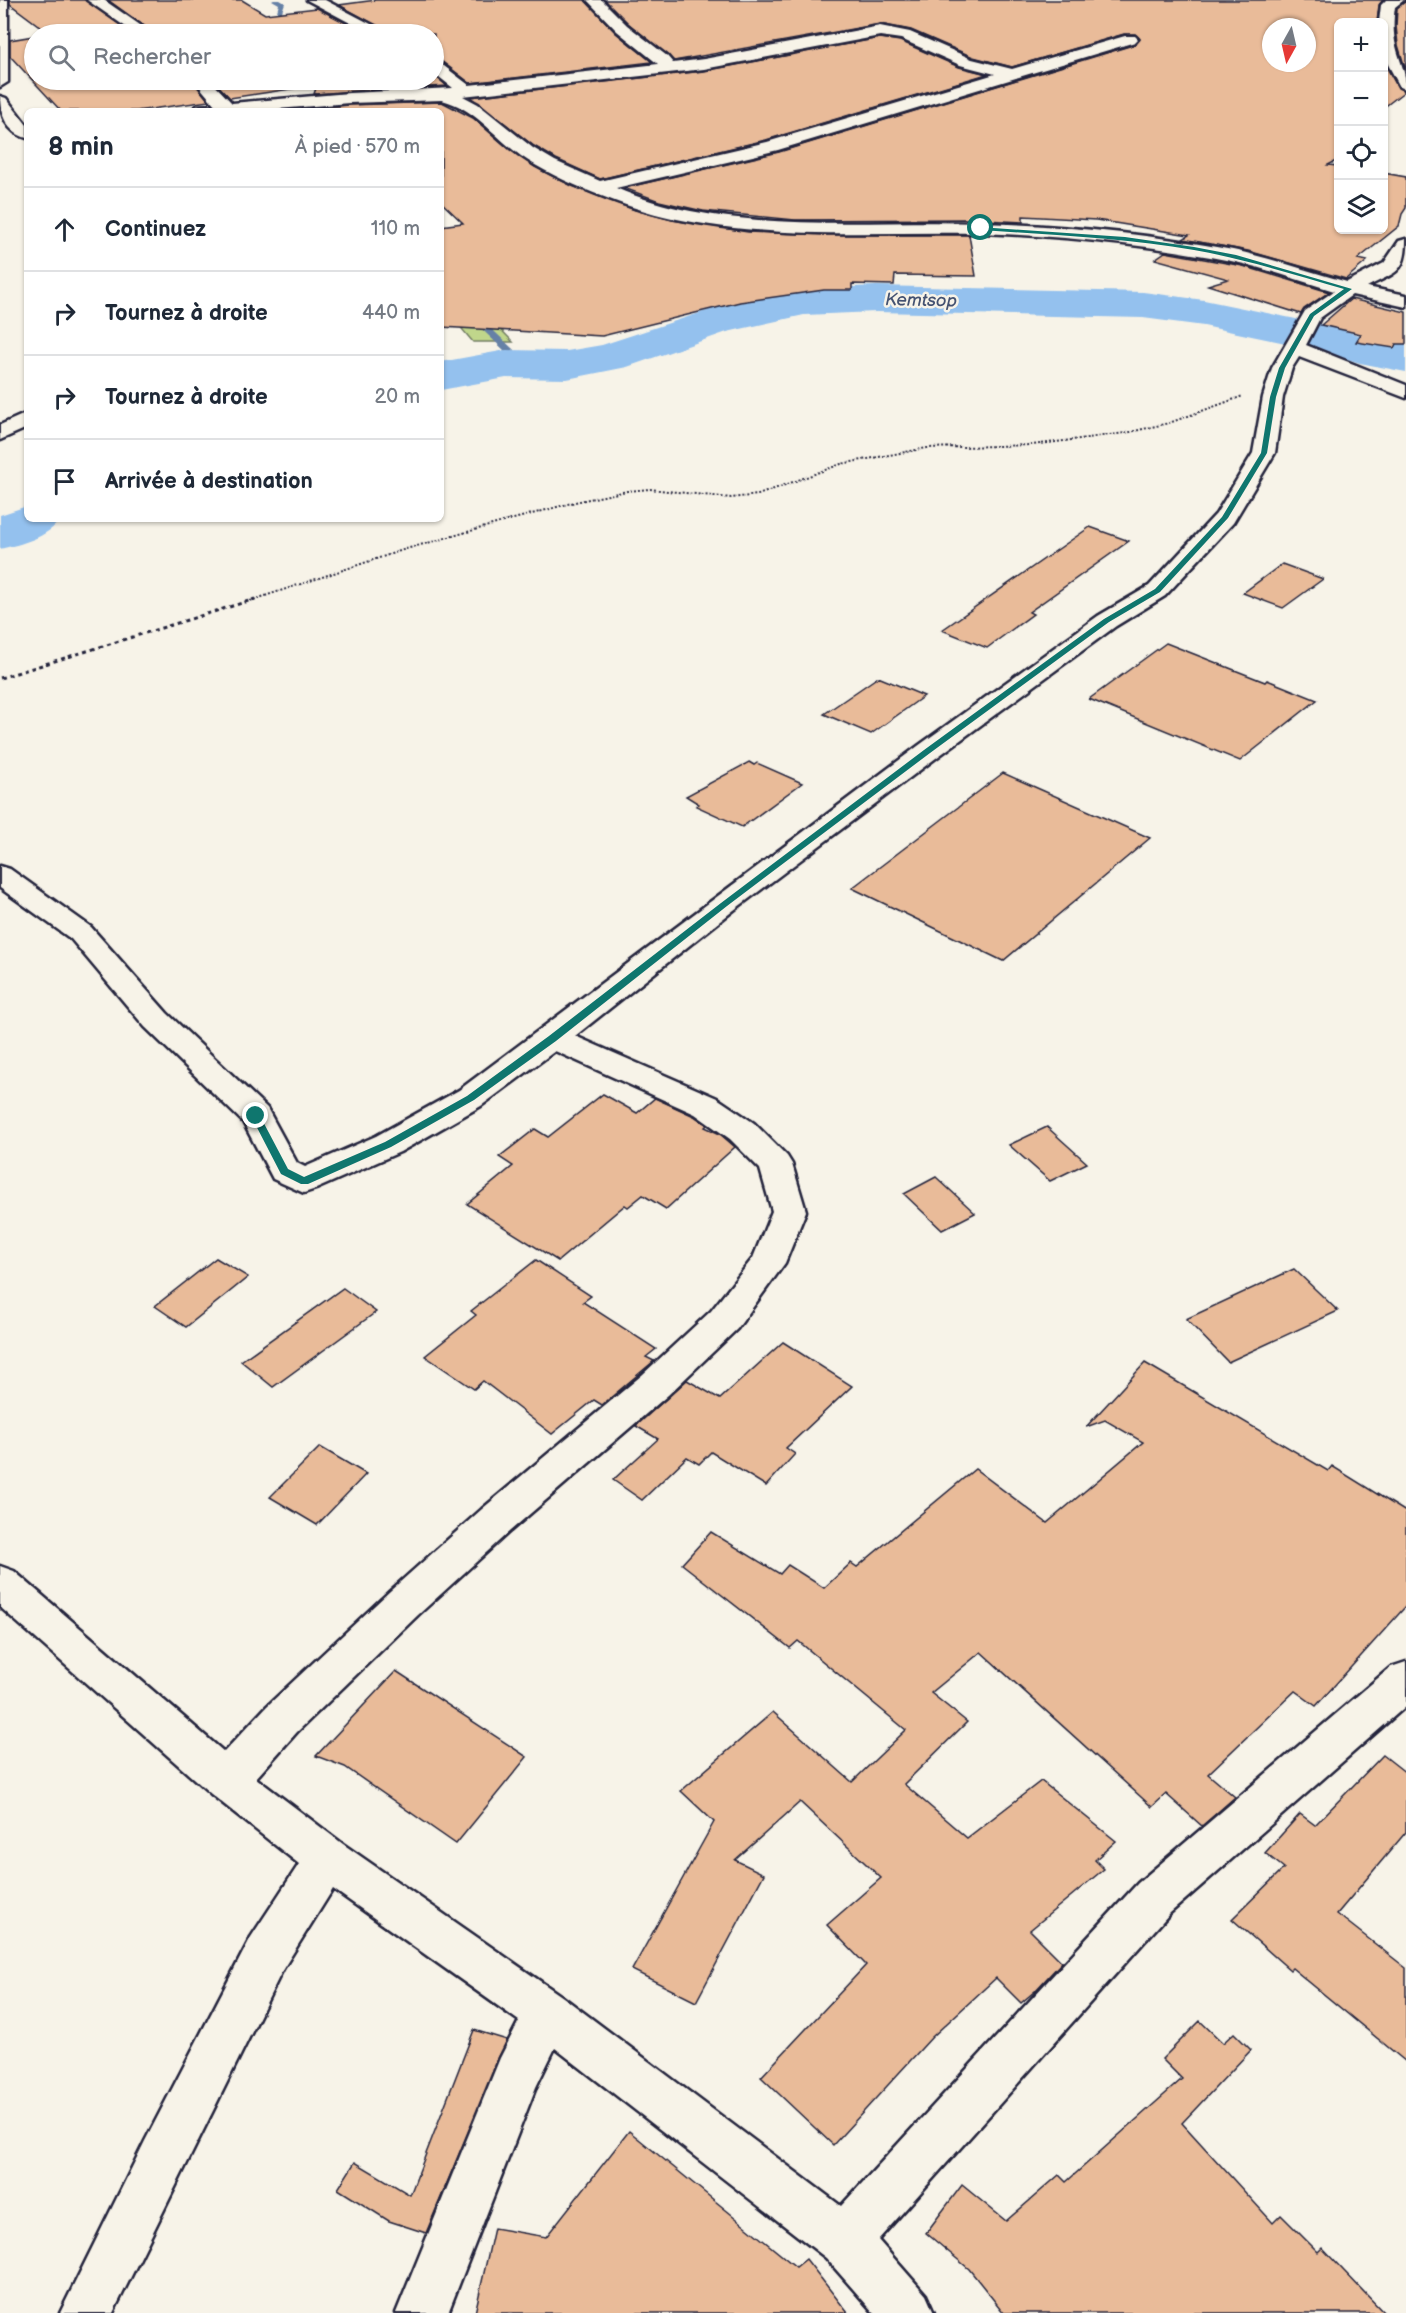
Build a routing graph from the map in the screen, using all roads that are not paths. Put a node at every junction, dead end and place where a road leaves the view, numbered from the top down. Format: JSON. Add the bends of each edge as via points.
{"nodes":[{"id":1,"x":1,"y":0,"type":"edge"},
{"id":2,"x":94,"y":0,"type":"edge"},
{"id":3,"x":314,"y":0,"type":"edge"},
{"id":4,"x":594,"y":0,"type":"edge"},
{"id":5,"x":1397,"y":0,"type":"edge"},
{"id":6,"x":130,"y":24,"type":"edge"},
{"id":7,"x":362,"y":24,"type":"edge"},
{"id":8,"x":1130,"y":39,"type":"dead end"},
{"id":9,"x":1401,"y":67,"type":"edge"},
{"id":10,"x":669,"y":68,"type":"junction"},
{"id":11,"x":444,"y":74,"type":"edge"},
{"id":12,"x":1015,"y":75,"type":"junction"},
{"id":13,"x":0,"y":82,"type":"edge"},
{"id":14,"x":1406,"y":84,"type":"edge"},
{"id":15,"x":210,"y":90,"type":"edge"},
{"id":16,"x":466,"y":90,"type":"junction"},
{"id":17,"x":442,"y":95,"type":"junction"},
{"id":18,"x":0,"y":101,"type":"edge"},
{"id":19,"x":224,"y":108,"type":"edge"},
{"id":20,"x":249,"y":108,"type":"edge"},
{"id":21,"x":16,"y":130,"type":"edge"},
{"id":22,"x":598,"y":188,"type":"junction"},
{"id":23,"x":1406,"y":245,"type":"edge"},
{"id":24,"x":1349,"y":289,"type":"junction"},
{"id":25,"x":1406,"y":301,"type":"edge"},
{"id":26,"x":1297,"y":345,"type":"junction"},
{"id":27,"x":1406,"y":392,"type":"edge"},
{"id":28,"x":24,"y":421,"type":"edge"},
{"id":29,"x":0,"y":434,"type":"edge"},
{"id":30,"x":0,"y":875,"type":"edge"},
{"id":31,"x":552,"y":1038,"type":"junction"},
{"id":32,"x":0,"y":1583,"type":"edge"},
{"id":33,"x":1406,"y":1680,"type":"edge"},
{"id":34,"x":226,"y":1780,"type":"junction"},
{"id":35,"x":327,"y":1859,"type":"junction"},
{"id":36,"x":547,"y":2013,"type":"junction"},
{"id":37,"x":844,"y":2240,"type":"junction"},
{"id":38,"x":86,"y":2313,"type":"edge"},
{"id":39,"x":422,"y":2313,"type":"edge"},
{"id":40,"x":908,"y":2313,"type":"edge"}],
"edges":[{"from":1,"to":13,"type":"street"},
{"from":2,"to":6,"type":"street"},
{"from":3,"to":7,"type":"street"},
{"from":4,"to":10,"type":"street"},
{"from":5,"to":9,"type":"street","via":[[1388,5],[1386,43]]},
{"from":8,"to":12,"type":"street"},
{"from":9,"to":14,"type":"street"},
{"from":10,"to":12,"type":"street","via":[[880,31],[905,35],[966,62]]},
{"from":10,"to":16,"type":"street"},
{"from":11,"to":16,"type":"street"},
{"from":12,"to":22,"type":"street","via":[[772,146]]},
{"from":15,"to":19,"type":"street"},
{"from":16,"to":17,"type":"street"},
{"from":17,"to":20,"type":"street"},
{"from":17,"to":22,"type":"street","via":[[472,107],[527,152]]},
{"from":18,"to":21,"type":"street"},
{"from":22,"to":24,"type":"street","via":[[673,213],[726,222],[799,228],[981,228],[1125,239],[1234,256]]},
{"from":23,"to":24,"type":"street","via":[[1391,267]]},
{"from":24,"to":25,"type":"street"},
{"from":24,"to":26,"type":"street","via":[[1312,315]]},
{"from":26,"to":27,"type":"street"},
{"from":26,"to":31,"type":"street","via":[[1282,368],[1273,397],[1264,453],[1225,518],[1157,591],[1107,621],[927,752]]},
{"from":28,"to":29,"type":"street"},
{"from":30,"to":31,"type":"street","via":[[81,933],[156,1020],[256,1116],[285,1171],[304,1181],[388,1144],[470,1098]]},
{"from":31,"to":34,"type":"street","via":[[706,1106],[742,1131],[775,1164],[789,1211],[768,1263],[724,1320],[404,1603],[282,1719]]},
{"from":32,"to":34,"type":"street"},
{"from":33,"to":37,"type":"street","via":[[1154,1898]]},
{"from":34,"to":35,"type":"street"},
{"from":35,"to":36,"type":"street"},
{"from":35,"to":38,"type":"street","via":[[267,1953]]},
{"from":36,"to":37,"type":"street"},
{"from":36,"to":39,"type":"street","via":[[517,2075]]},
{"from":37,"to":40,"type":"street"}]}
